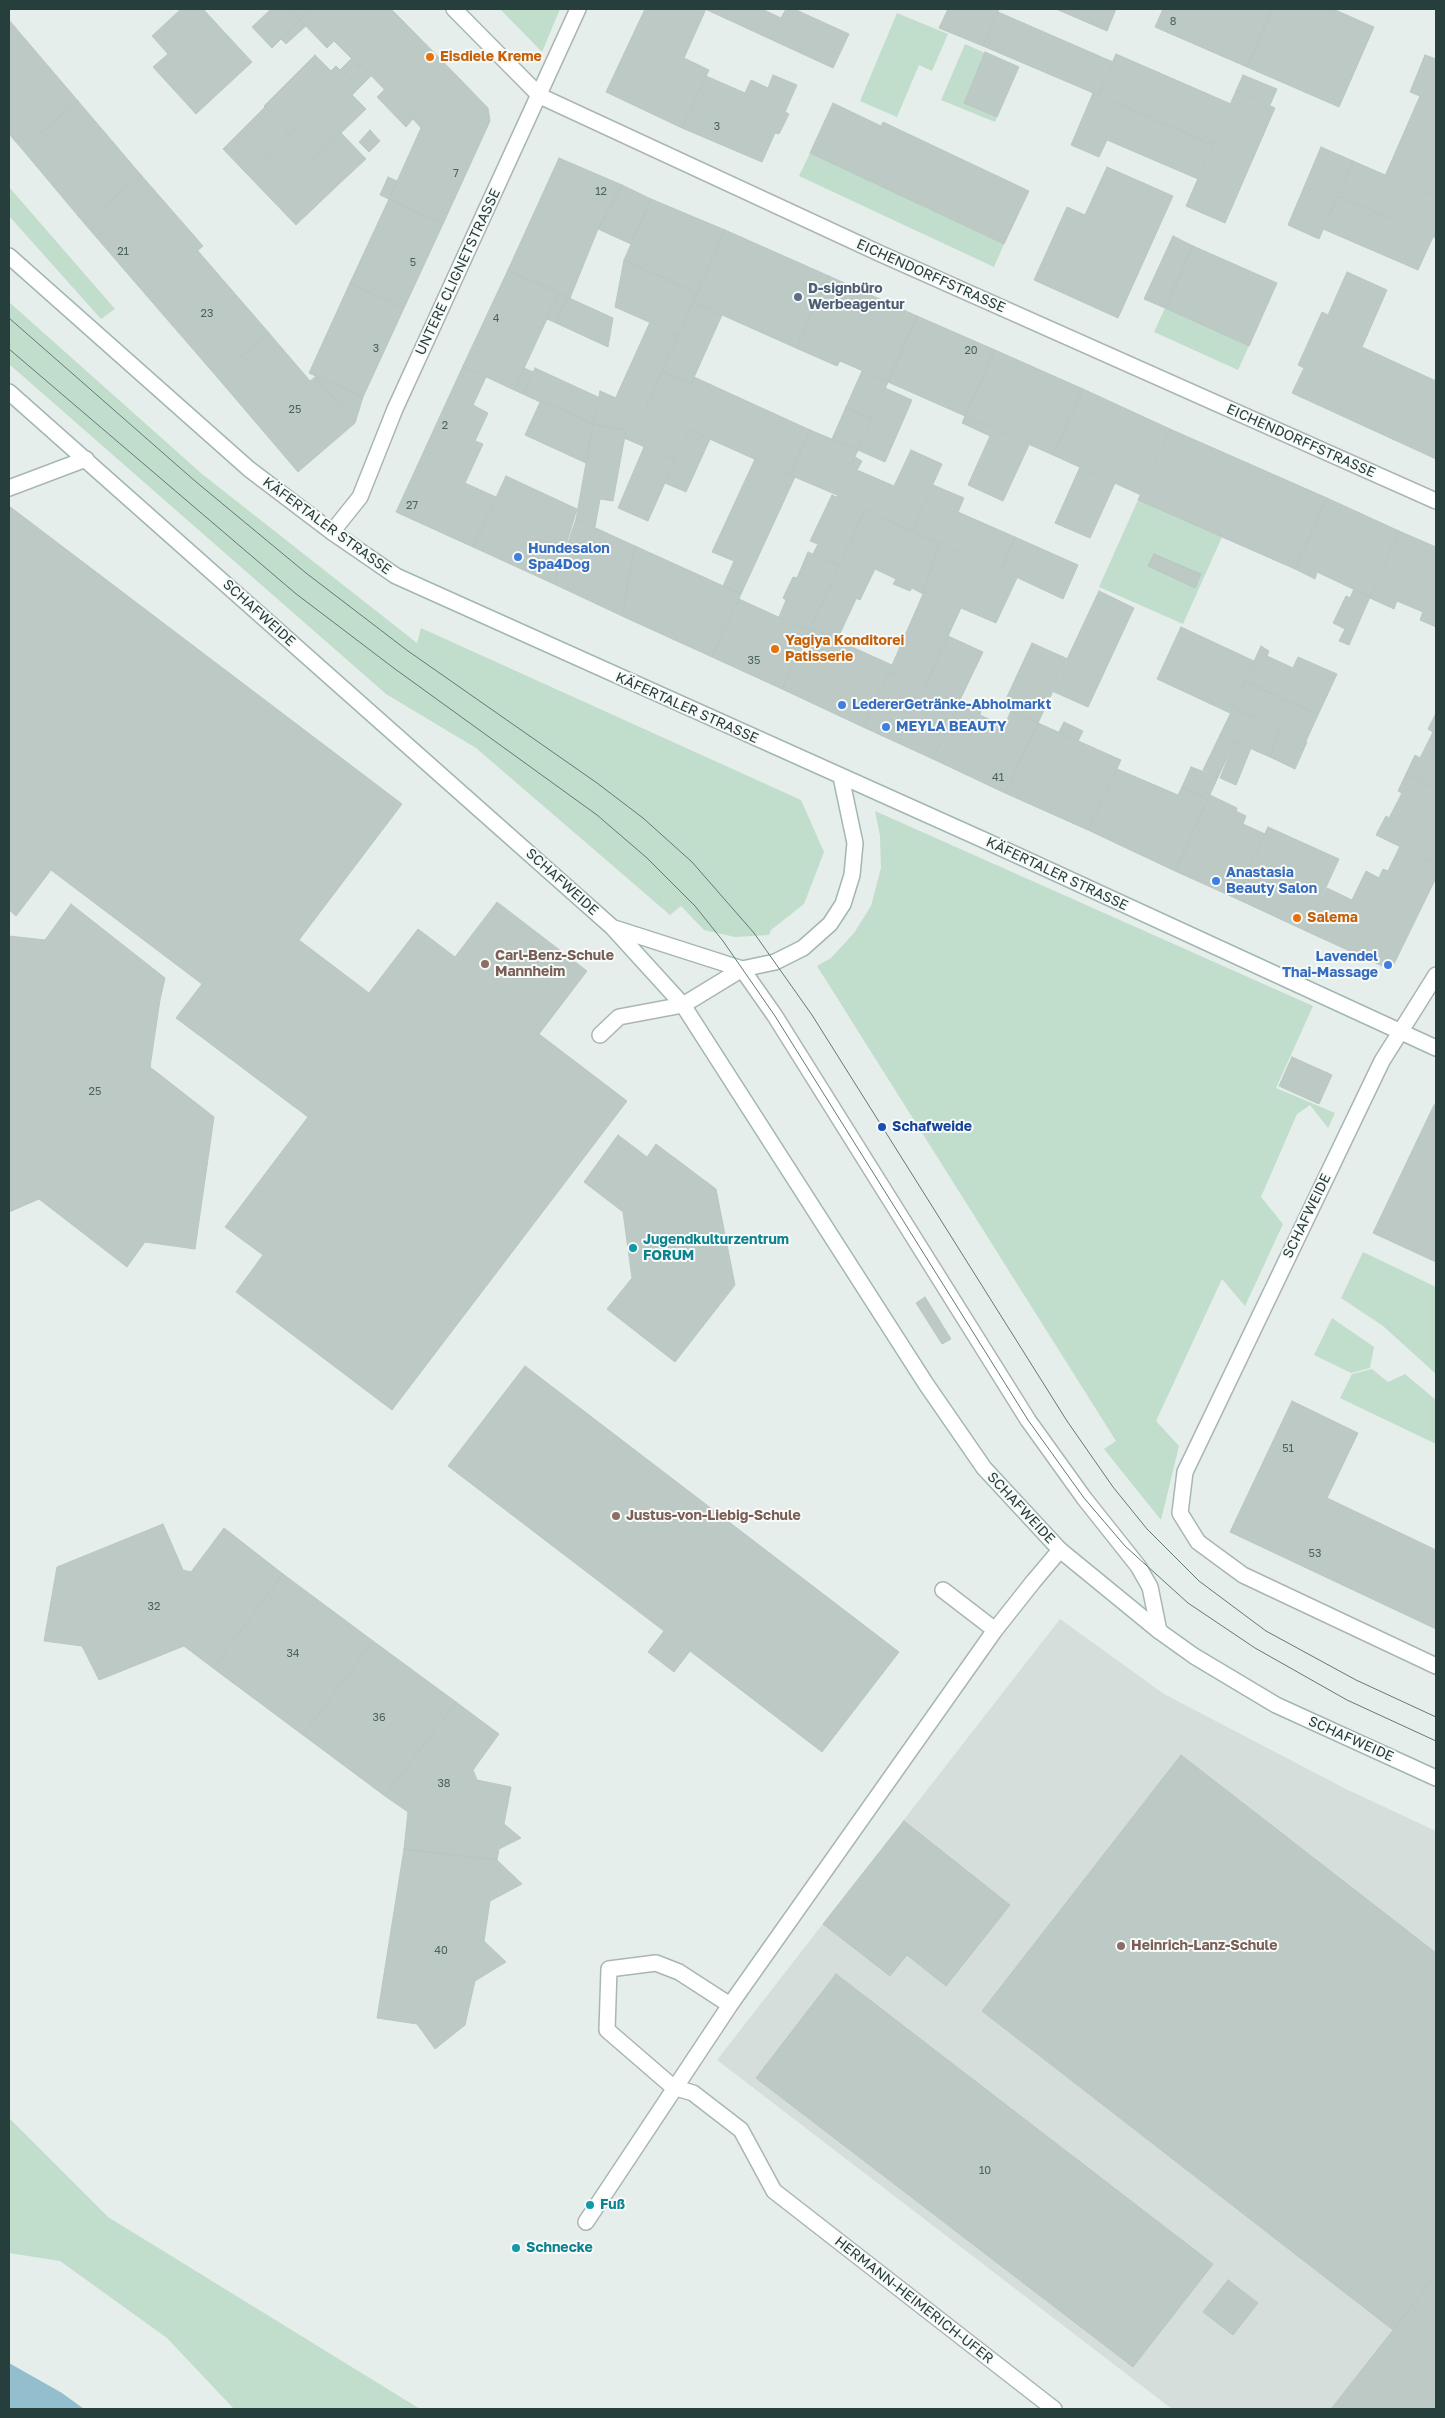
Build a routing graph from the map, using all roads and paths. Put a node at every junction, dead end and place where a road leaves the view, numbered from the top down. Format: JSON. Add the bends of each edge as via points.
{"nodes":[{"id":1,"x":454,"y":9,"type":"edge"},
{"id":2,"x":578,"y":9,"type":"edge"},
{"id":3,"x":540,"y":96,"type":"junction"},
{"id":4,"x":9,"y":256,"type":"edge"},
{"id":5,"x":9,"y":392,"type":"edge"},
{"id":6,"x":86,"y":460,"type":"junction"},
{"id":7,"x":9,"y":488,"type":"edge"},
{"id":8,"x":1436,"y":501,"type":"edge"},
{"id":9,"x":332,"y":532,"type":"junction"},
{"id":10,"x":841,"y":777,"type":"junction"},
{"id":11,"x":612,"y":927,"type":"junction"},
{"id":12,"x":742,"y":969,"type":"junction"},
{"id":13,"x":1436,"y":975,"type":"edge"},
{"id":14,"x":683,"y":1005,"type":"junction"},
{"id":15,"x":1401,"y":1031,"type":"junction"},
{"id":16,"x":600,"y":1035,"type":"dead end"},
{"id":17,"x":1436,"y":1048,"type":"edge"},
{"id":18,"x":1060,"y":1550,"type":"junction"},
{"id":19,"x":943,"y":1590,"type":"dead end"},
{"id":20,"x":995,"y":1630,"type":"junction"},
{"id":21,"x":1159,"y":1631,"type":"junction"},
{"id":22,"x":1436,"y":1666,"type":"edge"},
{"id":23,"x":1436,"y":1778,"type":"edge"},
{"id":24,"x":730,"y":2005,"type":"junction"},
{"id":25,"x":674,"y":2087,"type":"junction"},
{"id":26,"x":586,"y":2222,"type":"dead end"},
{"id":27,"x":1054,"y":2409,"type":"edge"}],
"edges":[{"from":1,"to":3,"type":"street","name":"EICHENDORFFSTRASSE"},
{"from":2,"to":3,"type":"street","name":"UNTERE CLIGNETSTRASSE"},
{"from":3,"to":8,"type":"street","name":"EICHENDORFFSTRASSE","via":[[881,254]]},
{"from":3,"to":9,"type":"street","name":"UNTERE CLIGNETSTRASSE","via":[[395,409],[360,497]]},
{"from":4,"to":9,"type":"street","name":"KÄFERTALER STRASSE","via":[[249,469]]},
{"from":5,"to":6,"type":"street","name":"SCHAFWEIDE"},
{"from":6,"to":7,"type":"street"},
{"from":6,"to":11,"type":"street","name":"SCHAFWEIDE"},
{"from":9,"to":10,"type":"street","name":"KÄFERTALER STRASSE","via":[[396,576]]},
{"from":10,"to":12,"type":"street","via":[[855,843],[852,875],[843,904],[830,924],[803,948],[775,962]]},
{"from":10,"to":15,"type":"street","name":"KÄFERTALER STRASSE"},
{"from":11,"to":12,"type":"street"},
{"from":11,"to":14,"type":"street","name":"SCHAFWEIDE"},
{"from":12,"to":14,"type":"street"},
{"from":12,"to":21,"type":"street","via":[[775,1016],[1028,1420],[1138,1566],[1150,1587]]},
{"from":13,"to":15,"type":"street","name":"SCHAFWEIDE"},
{"from":14,"to":16,"type":"street","via":[[619,1017]]},
{"from":14,"to":18,"type":"street","name":"SCHAFWEIDE","via":[[926,1384],[984,1468]]},
{"from":15,"to":17,"type":"street","name":"KÄFERTALER STRASSE"},
{"from":15,"to":22,"type":"street","name":"SCHAFWEIDE","via":[[1382,1061],[1185,1472],[1180,1513],[1198,1542],[1243,1574]]},
{"from":18,"to":20,"type":"street"},
{"from":18,"to":21,"type":"street","name":"SCHAFWEIDE"},
{"from":19,"to":20,"type":"street"},
{"from":20,"to":24,"type":"street"},
{"from":21,"to":23,"type":"street","name":"SCHAFWEIDE","via":[[1276,1705]]},
{"from":24,"to":25,"type":"street"},
{"from":24,"to":25,"type":"street","via":[[679,1972],[656,1963],[609,1969],[607,2030]]},
{"from":25,"to":26,"type":"street"},
{"from":25,"to":27,"type":"street","name":"HERMANN-HEIMERICH-UFER","via":[[693,2093],[741,2130],[774,2191]]}]}
